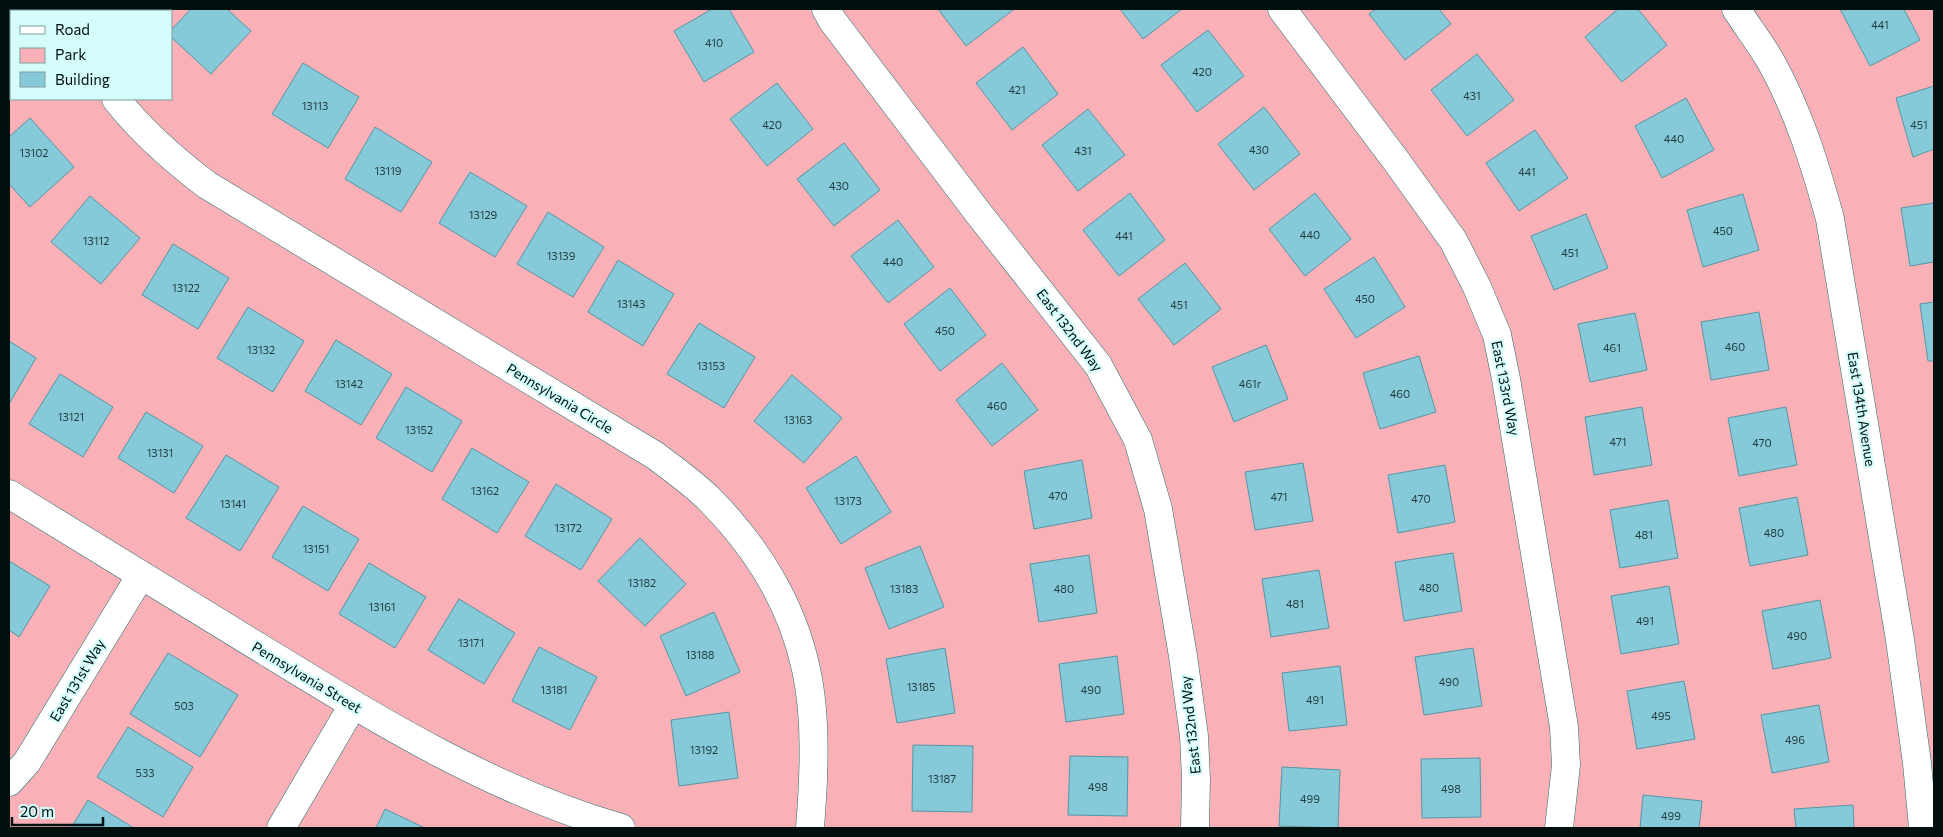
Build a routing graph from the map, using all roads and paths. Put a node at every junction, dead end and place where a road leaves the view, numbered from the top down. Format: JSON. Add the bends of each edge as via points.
{"nodes":[{"id":1,"x":826,"y":9,"type":"edge"},
{"id":2,"x":1282,"y":9,"type":"edge"},
{"id":3,"x":1736,"y":9,"type":"edge"},
{"id":4,"x":117,"y":100,"type":"edge"},
{"id":5,"x":9,"y":494,"type":"edge"},
{"id":6,"x":141,"y":575,"type":"junction"},
{"id":7,"x":353,"y":705,"type":"junction"},
{"id":8,"x":9,"y":782,"type":"edge"},
{"id":9,"x":281,"y":828,"type":"edge"},
{"id":10,"x":621,"y":828,"type":"edge"},
{"id":11,"x":810,"y":828,"type":"edge"},
{"id":12,"x":1195,"y":828,"type":"edge"},
{"id":13,"x":1559,"y":828,"type":"edge"},
{"id":14,"x":1923,"y":828,"type":"edge"}],
"edges":[{"from":1,"to":12,"type":"street","name":"East 132nd Way","via":[[979,214],[1098,365],[1138,440],[1158,509],[1183,656],[1194,736]]},
{"from":2,"to":13,"type":"street","name":"East 133rd Way","via":[[1453,240],[1496,335],[1564,727],[1566,764]]},
{"from":3,"to":14,"type":"street","name":"East 134th Avenue","via":[[1770,61],[1801,127],[1830,219],[1900,640]]},
{"from":4,"to":11,"type":"street","name":"Pennsylvania Circle","via":[[175,161],[207,185],[656,456],[709,499],[763,565],[800,643],[807,671],[813,727]]},
{"from":5,"to":6,"type":"street","name":"Pennsylvania Street"},
{"from":6,"to":7,"type":"street","name":"Pennsylvania Street"},
{"from":6,"to":8,"type":"street","name":"East 131st Way","via":[[27,762]]},
{"from":7,"to":9,"type":"street"},
{"from":7,"to":10,"type":"street","name":"Pennsylvania Street","via":[[417,742],[504,783],[590,819]]}]}
